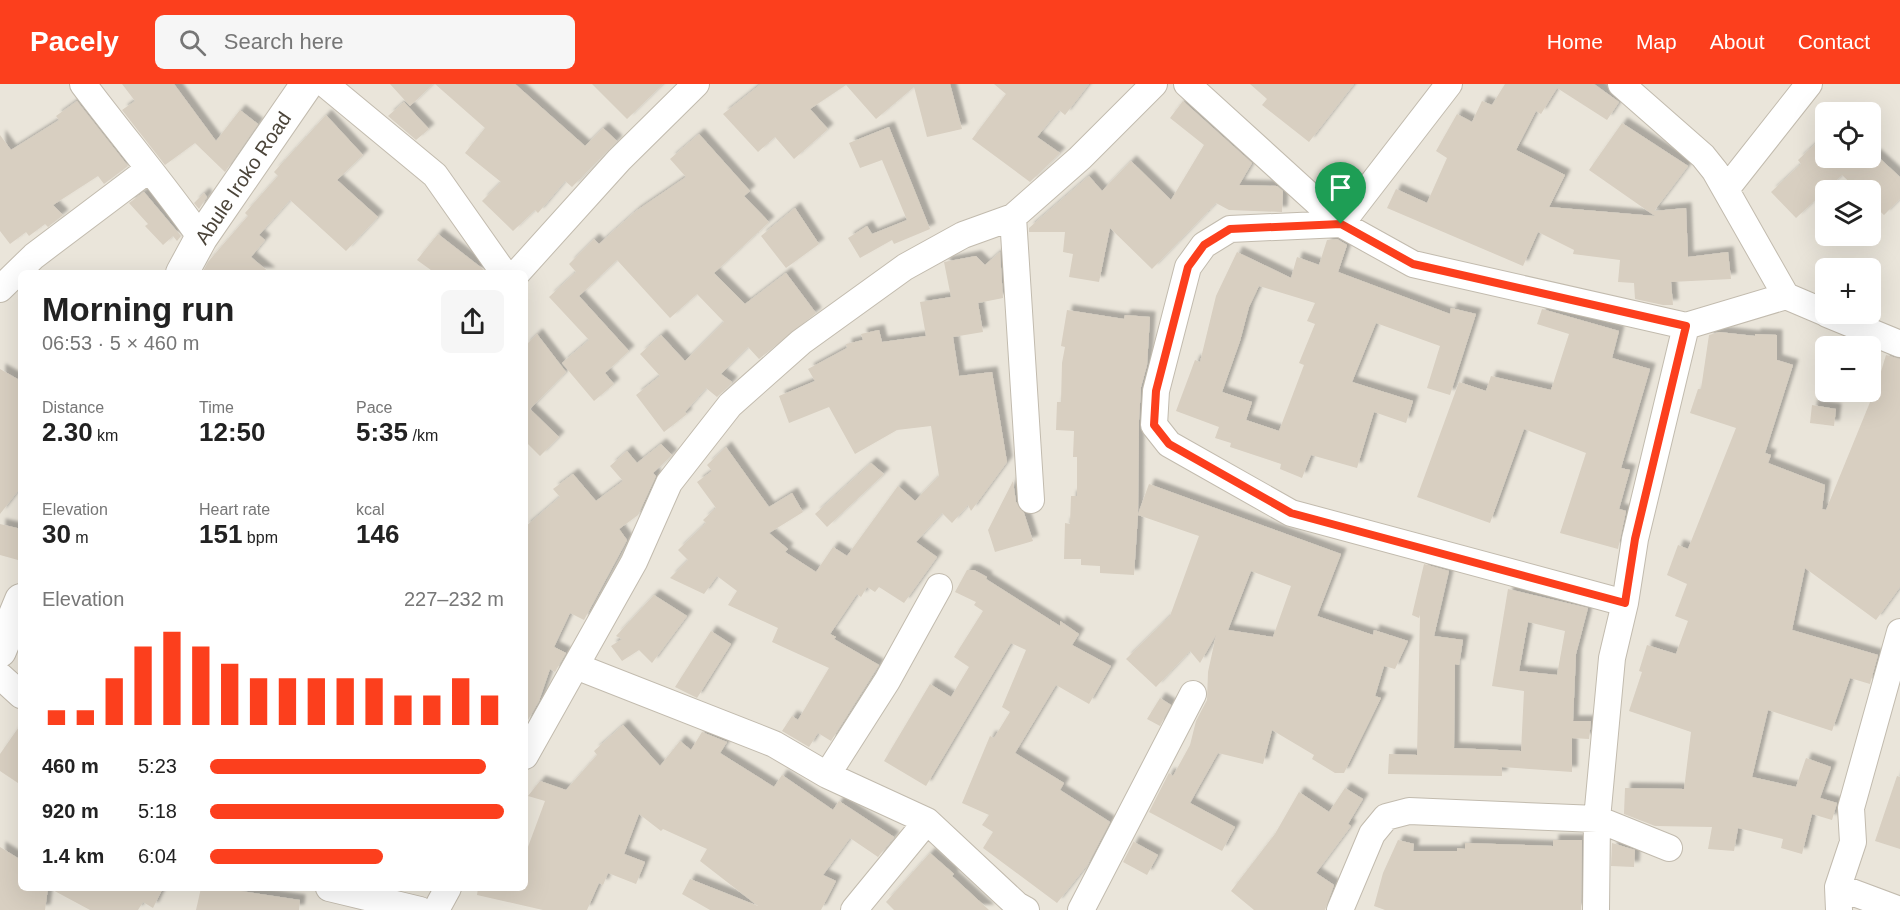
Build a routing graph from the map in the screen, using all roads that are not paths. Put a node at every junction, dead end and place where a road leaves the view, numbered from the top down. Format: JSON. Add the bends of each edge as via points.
{"nodes":[{"id":1,"x":83,"y":84,"type":"edge"},
{"id":2,"x":307,"y":84,"type":"edge"},
{"id":3,"x":325,"y":84,"type":"edge"},
{"id":4,"x":696,"y":84,"type":"edge"},
{"id":5,"x":1154,"y":84,"type":"edge"},
{"id":6,"x":1187,"y":84,"type":"edge"},
{"id":7,"x":1449,"y":84,"type":"edge"},
{"id":8,"x":1621,"y":84,"type":"edge"},
{"id":9,"x":1809,"y":84,"type":"edge"},
{"id":10,"x":148,"y":170,"type":"junction"},
{"id":11,"x":1727,"y":188,"type":"junction"},
{"id":12,"x":1012,"y":217,"type":"junction"},
{"id":13,"x":1341,"y":224,"type":"junction"},
{"id":14,"x":201,"y":238,"type":"junction"},
{"id":15,"x":20,"y":270,"type":"edge"},
{"id":16,"x":184,"y":270,"type":"edge"},
{"id":17,"x":502,"y":270,"type":"edge"},
{"id":18,"x":520,"y":270,"type":"edge"},
{"id":19,"x":18,"y":272,"type":"edge"},
{"id":20,"x":0,"y":289,"type":"edge"},
{"id":21,"x":1786,"y":296,"type":"junction"},
{"id":22,"x":1815,"y":308,"type":"edge"},
{"id":23,"x":1852,"y":324,"type":"edge"},
{"id":24,"x":1686,"y":326,"type":"junction"},
{"id":25,"x":1900,"y":344,"type":"edge"},
{"id":26,"x":1030,"y":500,"type":"dead end"},
{"id":27,"x":939,"y":587,"type":"dead end"},
{"id":28,"x":1625,"y":603,"type":"junction"},
{"id":29,"x":18,"y":607,"type":"edge"},
{"id":30,"x":1900,"y":632,"type":"edge"},
{"id":31,"x":0,"y":651,"type":"edge"},
{"id":32,"x":578,"y":667,"type":"junction"},
{"id":33,"x":0,"y":676,"type":"edge"},
{"id":34,"x":18,"y":692,"type":"edge"},
{"id":35,"x":1193,"y":694,"type":"dead end"},
{"id":36,"x":528,"y":751,"type":"edge"},
{"id":37,"x":827,"y":775,"type":"junction"},
{"id":38,"x":1597,"y":819,"type":"junction"},
{"id":39,"x":927,"y":821,"type":"junction"},
{"id":40,"x":1669,"y":848,"type":"dead end"},
{"id":41,"x":341,"y":891,"type":"edge"},
{"id":42,"x":446,"y":891,"type":"edge"},
{"id":43,"x":1839,"y":898,"type":"edge"},
{"id":44,"x":420,"y":910,"type":"edge"},
{"id":45,"x":436,"y":910,"type":"edge"},
{"id":46,"x":854,"y":910,"type":"edge"},
{"id":47,"x":1026,"y":910,"type":"edge"},
{"id":48,"x":1081,"y":910,"type":"edge"},
{"id":49,"x":1340,"y":910,"type":"edge"},
{"id":50,"x":1596,"y":910,"type":"edge"},
{"id":51,"x":1900,"y":910,"type":"edge"}],
"edges":[{"from":1,"to":10,"type":"street"},
{"from":2,"to":14,"type":"street","name":"Abule Iroko Road"},
{"from":3,"to":17,"type":"street","via":[[435,175]]},
{"from":4,"to":18,"type":"street","via":[[619,160]]},
{"from":5,"to":12,"type":"street","via":[[1080,158]]},
{"from":6,"to":13,"type":"street"},
{"from":7,"to":13,"type":"street"},
{"from":8,"to":11,"type":"street","via":[[1703,156]]},
{"from":9,"to":11,"type":"street"},
{"from":10,"to":14,"type":"street"},
{"from":10,"to":15,"type":"street"},
{"from":11,"to":21,"type":"street"},
{"from":12,"to":26,"type":"street"},
{"from":12,"to":32,"type":"street","via":[[963,235],[905,267],[801,342],[730,405],[669,483],[634,562]]},
{"from":13,"to":24,"type":"street","via":[[1413,264]]},
{"from":13,"to":28,"type":"street","via":[[1230,229],[1204,245],[1188,267],[1156,391],[1154,425],[1169,444],[1291,513]]},
{"from":14,"to":16,"type":"street","name":"Abule Iroko Road"},
{"from":19,"to":20,"type":"street"},
{"from":21,"to":22,"type":"street"},
{"from":21,"to":24,"type":"street"},
{"from":23,"to":25,"type":"street"},
{"from":24,"to":28,"type":"street","via":[[1635,539]]},
{"from":27,"to":37,"type":"street","via":[[888,681]]},
{"from":28,"to":38,"type":"street","via":[[1612,658]]},
{"from":29,"to":31,"type":"street"},
{"from":30,"to":43,"type":"street","via":[[1851,808],[1853,842]]},
{"from":32,"to":36,"type":"street"},
{"from":32,"to":37,"type":"street","via":[[774,744]]},
{"from":33,"to":34,"type":"street"},
{"from":35,"to":48,"type":"street"},
{"from":37,"to":39,"type":"street"},
{"from":38,"to":40,"type":"street"},
{"from":38,"to":49,"type":"street","via":[[1409,810],[1386,817],[1372,834]]},
{"from":38,"to":50,"type":"street"},
{"from":39,"to":46,"type":"street"},
{"from":39,"to":47,"type":"street"},
{"from":41,"to":44,"type":"street"},
{"from":42,"to":45,"type":"street"},
{"from":43,"to":51,"type":"street"}]}
